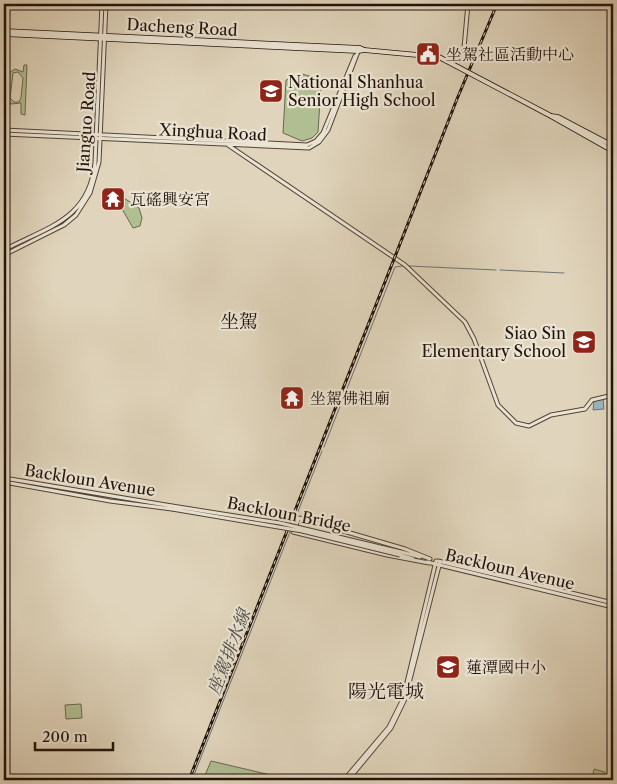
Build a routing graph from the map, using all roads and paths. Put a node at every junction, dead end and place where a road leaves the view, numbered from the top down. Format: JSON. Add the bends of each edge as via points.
{"nodes":[{"id":1,"x":102,"y":4,"type":"edge"},
{"id":2,"x":106,"y":4,"type":"edge"},
{"id":3,"x":468,"y":4,"type":"edge"},
{"id":4,"x":4,"y":33,"type":"edge"},
{"id":5,"x":102,"y":37,"type":"junction"},
{"id":6,"x":361,"y":49,"type":"junction"},
{"id":7,"x":464,"y":59,"type":"dead end"},
{"id":8,"x":551,"y":116,"type":"junction"},
{"id":9,"x":4,"y":130,"type":"edge"},
{"id":10,"x":4,"y":134,"type":"edge"},
{"id":11,"x":98,"y":137,"type":"junction"},
{"id":12,"x":228,"y":146,"type":"junction"},
{"id":13,"x":613,"y":146,"type":"edge"},
{"id":14,"x":613,"y":151,"type":"edge"},
{"id":15,"x":4,"y":250,"type":"edge"},
{"id":16,"x":4,"y":255,"type":"edge"},
{"id":17,"x":613,"y":395,"type":"edge"},
{"id":18,"x":4,"y":478,"type":"edge"},
{"id":19,"x":4,"y":482,"type":"edge"},
{"id":20,"x":172,"y":508,"type":"junction"},
{"id":21,"x":401,"y":554,"type":"joint"},
{"id":22,"x":430,"y":561,"type":"junction"},
{"id":23,"x":438,"y":563,"type":"junction"},
{"id":24,"x":613,"y":603,"type":"edge"},
{"id":25,"x":613,"y":607,"type":"edge"},
{"id":26,"x":346,"y":780,"type":"edge"}],
"edges":[{"from":1,"to":5,"type":"street","name":"Jianguo Road"},
{"from":2,"to":5,"type":"street","name":"Jianguo Road"},
{"from":3,"to":7,"type":"street"},
{"from":4,"to":5,"type":"main road","name":"Dacheng Road"},
{"from":5,"to":6,"type":"main road","name":"Dacheng Road"},
{"from":5,"to":11,"type":"street","name":"Jianguo Road"},
{"from":6,"to":8,"type":"main road","name":"Dacheng Road","bridge":true,"via":[[439,57]]},
{"from":6,"to":11,"type":"street","name":"Xinghua Road","via":[[352,60],[323,133],[307,145]]},
{"from":6,"to":12,"type":"street","name":"Xinghua Road","via":[[328,130],[317,144],[303,148]]},
{"from":8,"to":13,"type":"main road"},
{"from":8,"to":14,"type":"main road"},
{"from":9,"to":11,"type":"street","name":"Xinghua Road"},
{"from":10,"to":11,"type":"street","name":"Xinghua Road"},
{"from":11,"to":12,"type":"street","name":"Xinghua Road"},
{"from":11,"to":15,"type":"street","name":"Jianguo Road","via":[[93,177],[78,207],[56,226]]},
{"from":11,"to":16,"type":"street","name":"Jianguo Road","via":[[95,181],[88,199],[76,215],[59,228]]},
{"from":12,"to":17,"type":"street","via":[[400,260],[432,290],[467,325],[497,403],[519,425],[529,426],[550,416],[584,409],[592,400]]},
{"from":18,"to":20,"type":"street","name":"Backloun Avenue"},
{"from":19,"to":20,"type":"street","name":"Backloun Avenue","via":[[110,501]]},
{"from":20,"to":21,"type":"street","name":"Backloun Bridge","bridge":true,"via":[[295,529]]},
{"from":21,"to":22,"type":"street","name":"Backloun Avenue"},
{"from":22,"to":22,"type":"street","via":[[405,549],[299,518],[293,532],[387,556]]},
{"from":22,"to":23,"type":"street","name":"Backloun Avenue"},
{"from":23,"to":24,"type":"street","name":"Backloun Avenue"},
{"from":23,"to":25,"type":"street","name":"Backloun Avenue"},
{"from":23,"to":26,"type":"street","via":[[406,699],[391,728]]}]}
